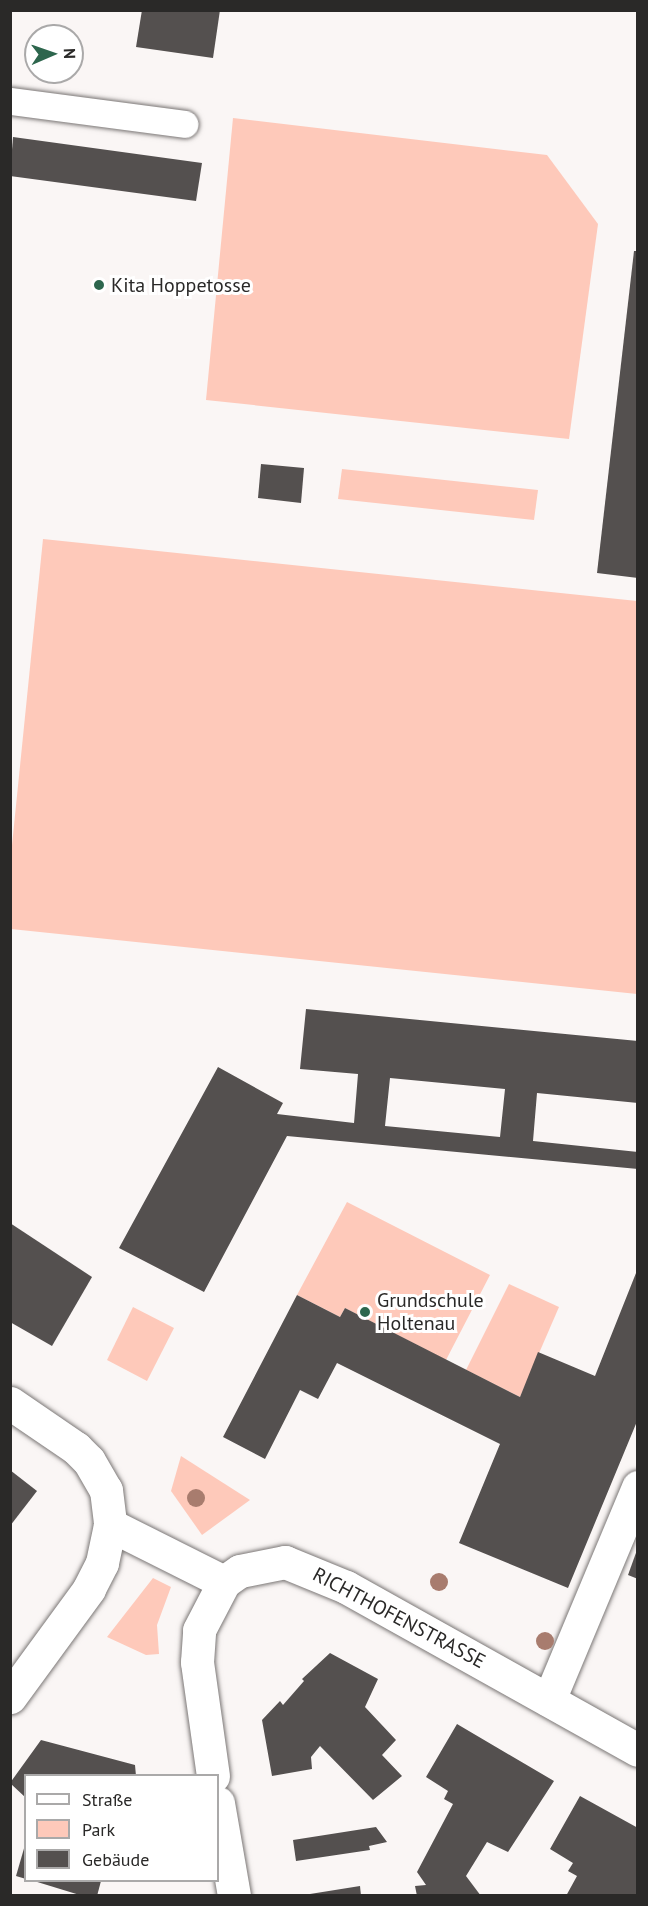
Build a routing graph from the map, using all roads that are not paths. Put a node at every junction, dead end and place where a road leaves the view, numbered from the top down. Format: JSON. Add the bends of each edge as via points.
{"nodes":[{"id":1,"x":10,"y":101,"type":"edge"},
{"id":2,"x":184,"y":124,"type":"dead end"},
{"id":3,"x":10,"y":1403,"type":"edge"},
{"id":4,"x":638,"y":1487,"type":"edge"},
{"id":5,"x":110,"y":1526,"type":"junction"},
{"id":6,"x":224,"y":1582,"type":"junction"},
{"id":7,"x":10,"y":1697,"type":"edge"},
{"id":8,"x":549,"y":1700,"type":"junction"},
{"id":9,"x":638,"y":1750,"type":"edge"},
{"id":10,"x":213,"y":1774,"type":"edge"},
{"id":11,"x":219,"y":1809,"type":"edge"},
{"id":12,"x":234,"y":1896,"type":"edge"}],
"edges":[{"from":1,"to":2,"type":"lane"},
{"from":3,"to":5,"type":"street","via":[[89,1461],[106,1490]]},
{"from":4,"to":8,"type":"street"},
{"from":5,"to":6,"type":"street"},
{"from":5,"to":7,"type":"street","via":[[102,1563],[89,1589]]},
{"from":6,"to":8,"type":"street","name":"RICHTHOFENSTRASSE","via":[[240,1571],[264,1564],[285,1562],[308,1568]]},
{"from":6,"to":10,"type":"street","via":[[199,1630],[197,1651]]},
{"from":8,"to":9,"type":"street","name":"RICHTHOFENSTRASSE"},
{"from":11,"to":12,"type":"street"}]}
